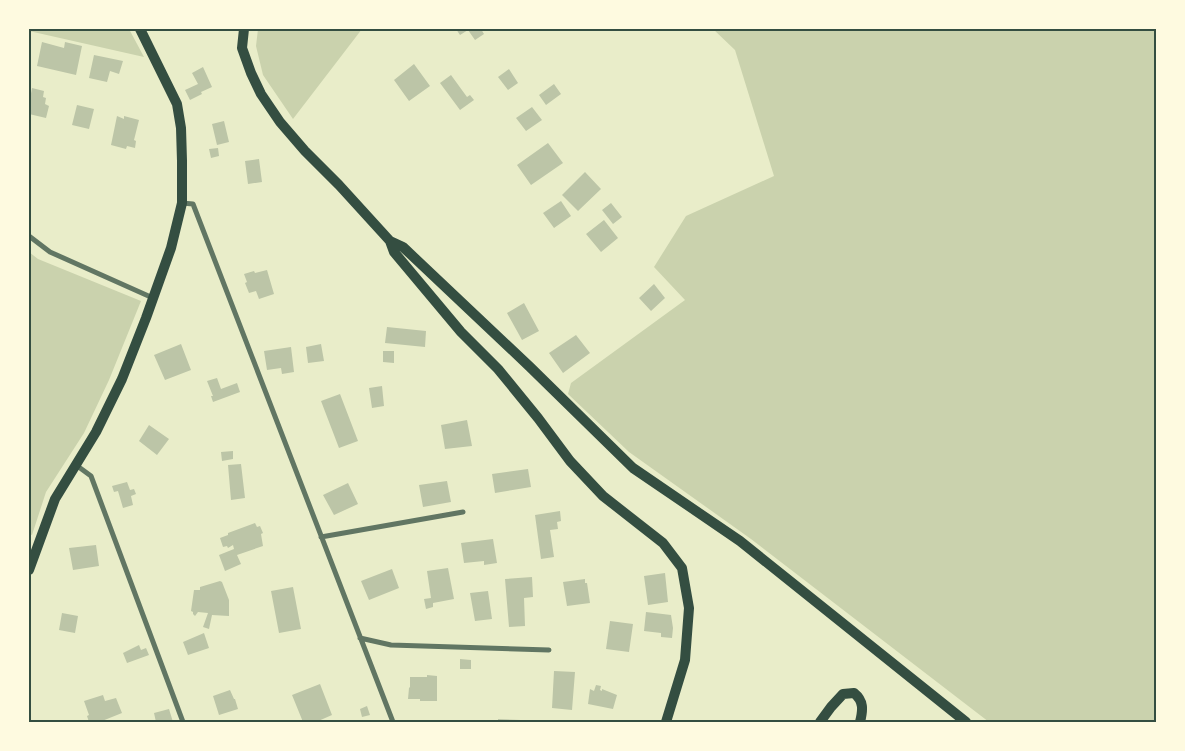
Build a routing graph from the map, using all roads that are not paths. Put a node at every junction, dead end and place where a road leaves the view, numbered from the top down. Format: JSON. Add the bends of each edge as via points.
{"nodes":[{"id":1,"x":140,"y":29,"type":"edge"},
{"id":2,"x":244,"y":29,"type":"edge"},
{"id":3,"x":182,"y":203,"type":"junction"},
{"id":4,"x":29,"y":236,"type":"edge"},
{"id":5,"x":390,"y":241,"type":"junction"},
{"id":6,"x":153,"y":298,"type":"junction"},
{"id":7,"x":76,"y":465,"type":"junction"},
{"id":8,"x":463,"y":512,"type":"dead end"},
{"id":9,"x":321,"y":537,"type":"junction"},
{"id":10,"x":29,"y":570,"type":"edge"},
{"id":11,"x":360,"y":638,"type":"junction"},
{"id":12,"x":549,"y":650,"type":"dead end"},
{"id":13,"x":183,"y":722,"type":"edge"},
{"id":14,"x":392,"y":722,"type":"edge"},
{"id":15,"x":666,"y":722,"type":"edge"},
{"id":16,"x":820,"y":722,"type":"edge"},
{"id":17,"x":860,"y":722,"type":"edge"},
{"id":18,"x":966,"y":722,"type":"edge"}],
"edges":[{"from":1,"to":3,"type":"main road","via":[[177,104]]},
{"from":2,"to":5,"type":"main road","via":[[242,48],[251,73],[280,122]]},
{"from":3,"to":6,"type":"main road","via":[[171,248]]},
{"from":3,"to":9,"type":"street","via":[[193,204]]},
{"from":4,"to":6,"type":"street","via":[[50,252]]},
{"from":5,"to":15,"type":"main road","via":[[394,252],[461,332],[498,369],[570,461],[603,496],[663,543],[682,568],[689,608],[685,660]]},
{"from":5,"to":18,"type":"main road","via":[[403,246],[633,468],[740,541]]},
{"from":6,"to":7,"type":"main road","via":[[122,379]]},
{"from":7,"to":10,"type":"main road","via":[[55,498]]},
{"from":7,"to":13,"type":"street","via":[[91,476]]},
{"from":8,"to":9,"type":"street"},
{"from":9,"to":11,"type":"street"},
{"from":11,"to":12,"type":"street","via":[[391,645]]},
{"from":11,"to":14,"type":"street"},
{"from":16,"to":17,"type":"main road","via":[[843,694],[854,693],[860,698],[863,712]]}]}
